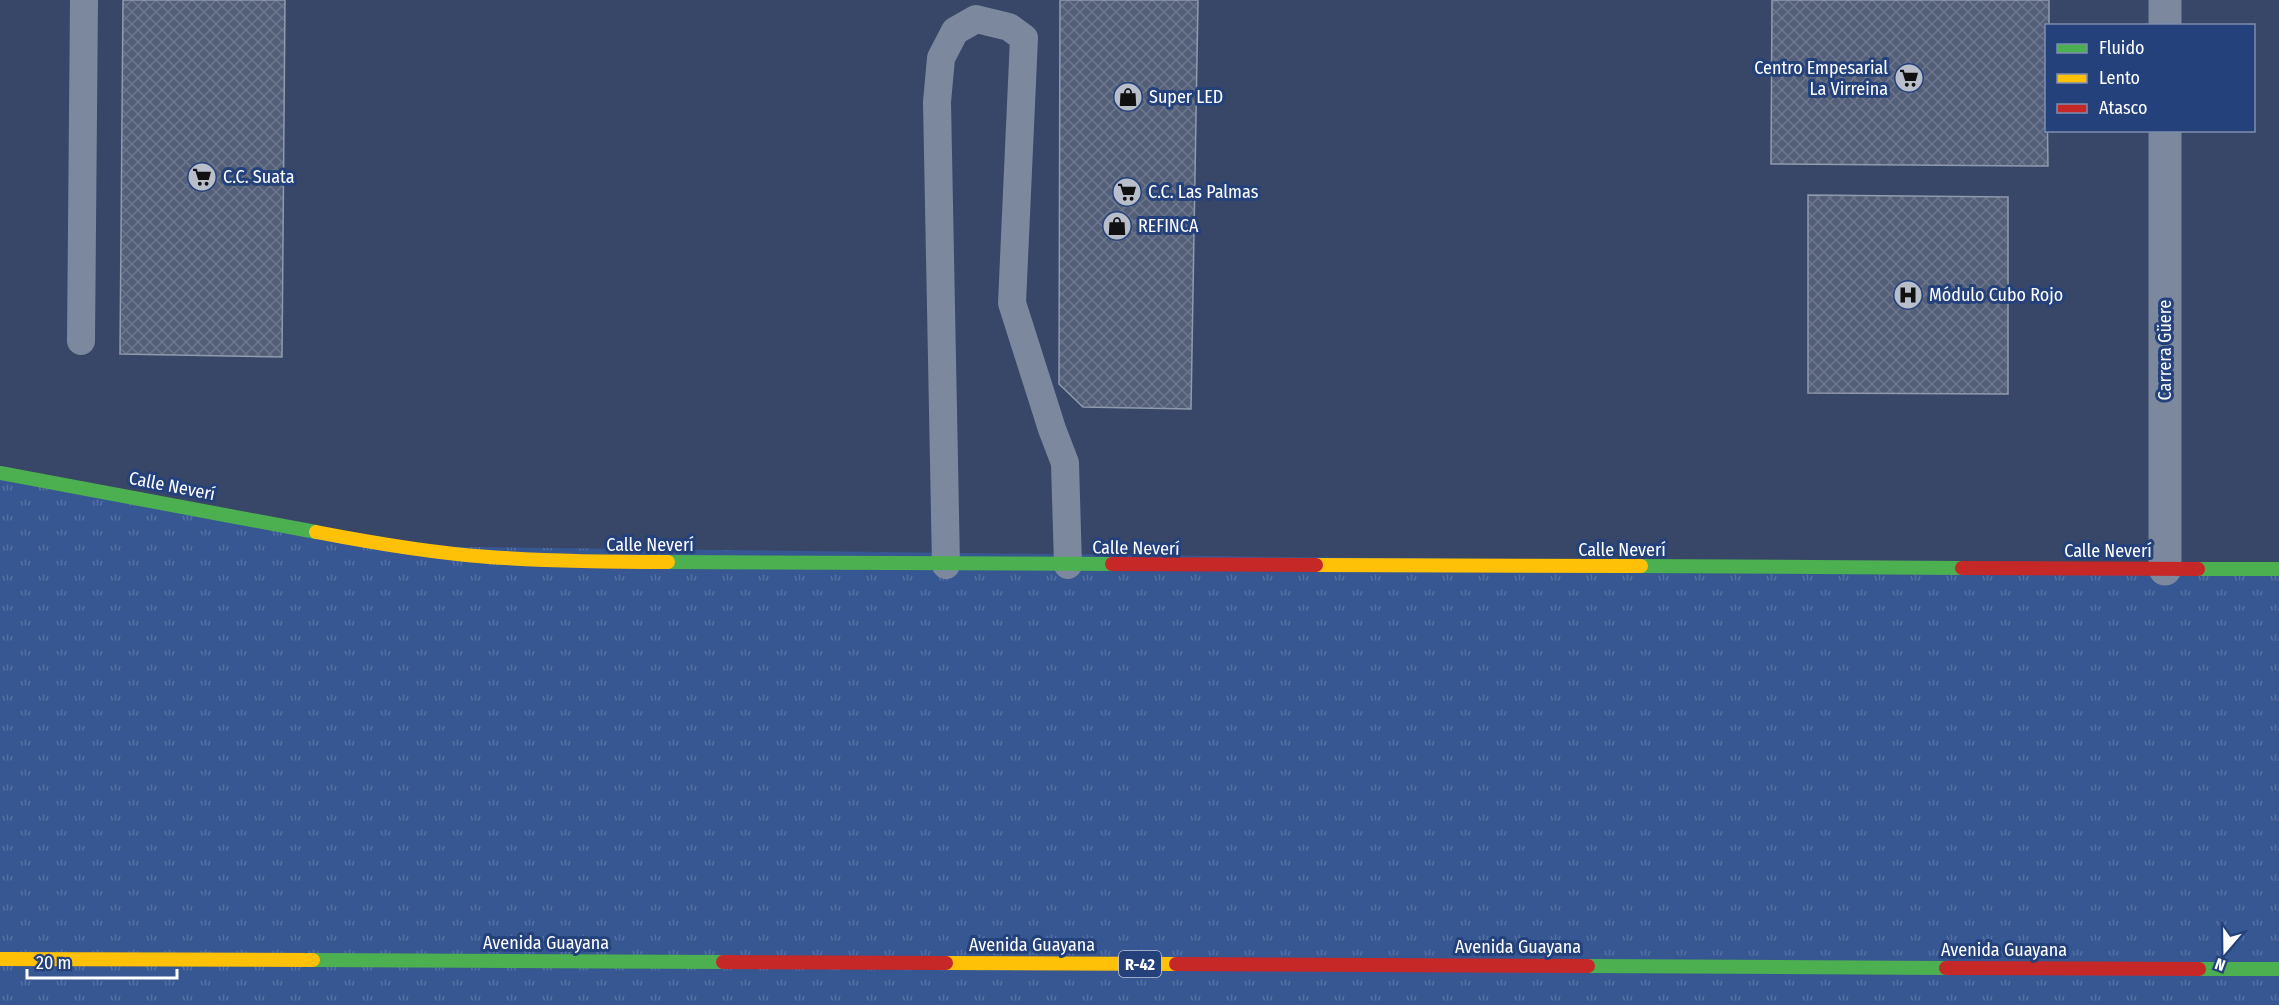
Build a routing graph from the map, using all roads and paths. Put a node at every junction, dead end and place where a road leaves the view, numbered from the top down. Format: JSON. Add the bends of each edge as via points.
{"nodes":[{"id":1,"x":84,"y":0,"type":"edge"},
{"id":2,"x":2165,"y":0,"type":"edge"},
{"id":3,"x":2165,"y":24,"type":"edge"},
{"id":4,"x":2165,"y":132,"type":"edge"},
{"id":5,"x":81,"y":341,"type":"dead end"},
{"id":6,"x":0,"y":473,"type":"edge"},
{"id":7,"x":946,"y":565,"type":"junction"},
{"id":8,"x":1068,"y":565,"type":"junction"},
{"id":9,"x":2164,"y":569,"type":"junction"},
{"id":10,"x":2279,"y":569,"type":"edge"},
{"id":11,"x":0,"y":959,"type":"edge"},
{"id":12,"x":2279,"y":969,"type":"edge"}],
"edges":[{"from":1,"to":5,"type":"lane"},
{"from":2,"to":3,"type":"street"},
{"from":4,"to":9,"type":"street","name":"Carrera Güere"},
{"from":6,"to":7,"type":"street","name":"Calle Neverí","via":[[390,546],[488,557],[597,562]]},
{"from":7,"to":8,"type":"street","name":"Calle Neverí"},
{"from":7,"to":8,"type":"lane","via":[[937,102],[941,58],[955,31],[976,19],[1009,27],[1024,38],[1012,303],[1065,463]]},
{"from":8,"to":9,"type":"street","name":"Calle Neverí"},
{"from":9,"to":10,"type":"street","name":"Calle Neverí"},
{"from":11,"to":12,"type":"street","name":"Avenida Guayana","number":"R-42"}]}
